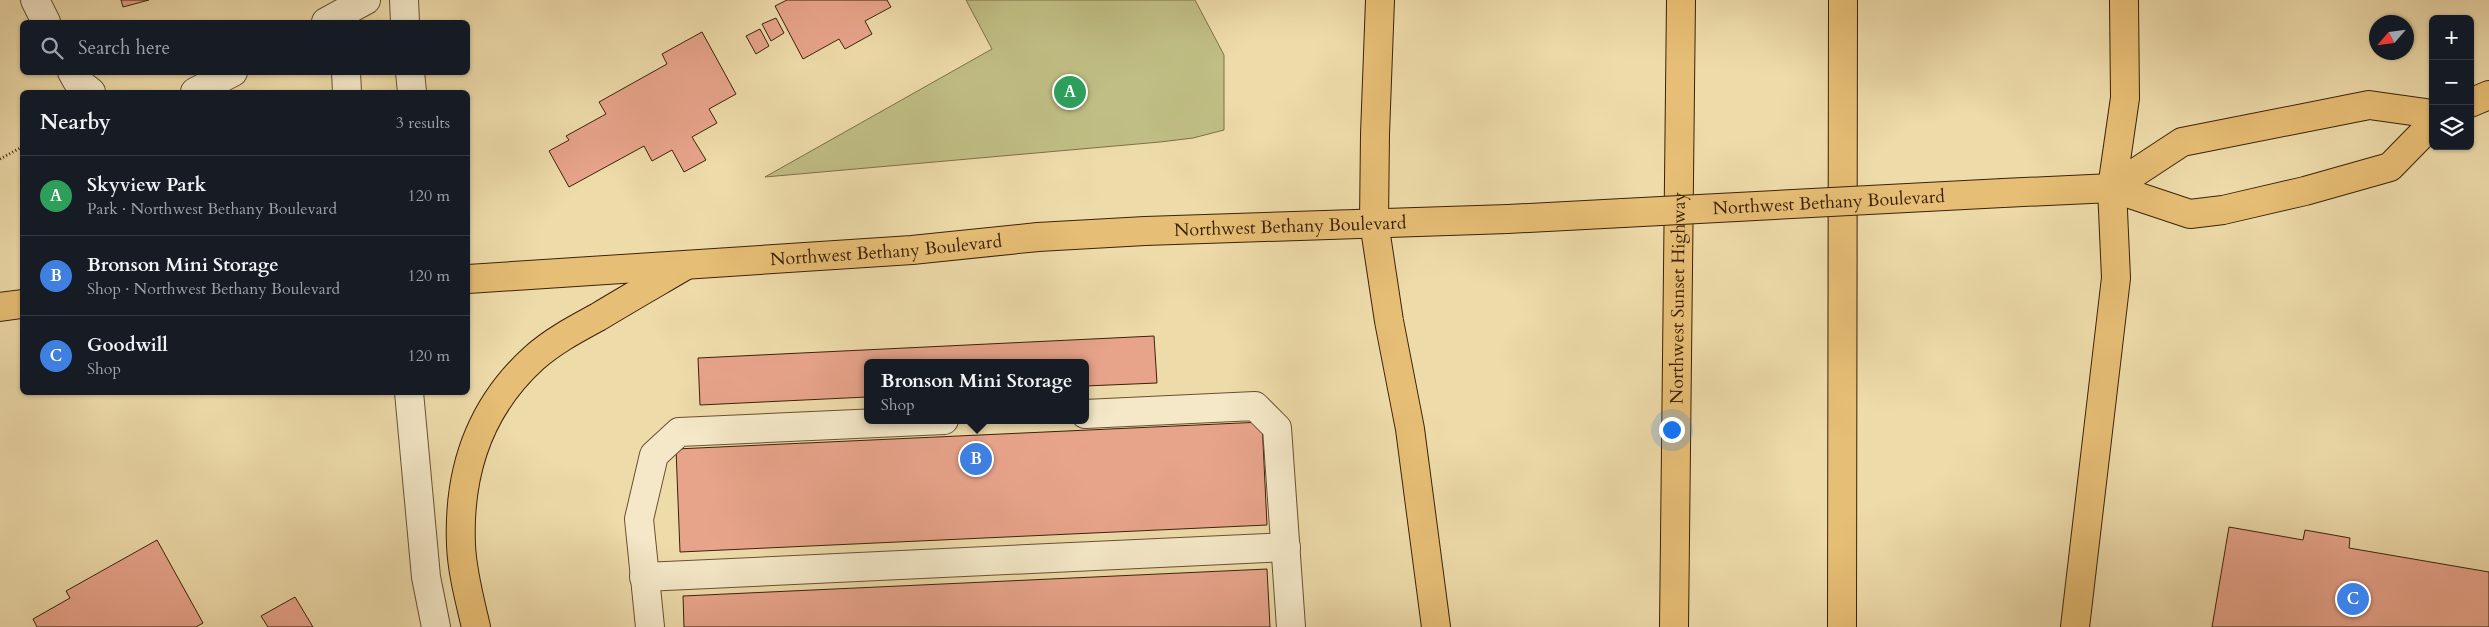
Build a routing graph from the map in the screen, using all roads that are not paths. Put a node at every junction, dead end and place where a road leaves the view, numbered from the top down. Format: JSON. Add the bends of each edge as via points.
{"nodes":[{"id":1,"x":35,"y":0,"type":"edge"},
{"id":2,"x":404,"y":0,"type":"edge"},
{"id":3,"x":1380,"y":0,"type":"edge"},
{"id":4,"x":1681,"y":0,"type":"edge"},
{"id":5,"x":1843,"y":0,"type":"edge"},
{"id":6,"x":2124,"y":0,"type":"edge"},
{"id":7,"x":45,"y":20,"type":"edge"},
{"id":8,"x":405,"y":20,"type":"edge"},
{"id":9,"x":74,"y":75,"type":"edge"},
{"id":10,"x":227,"y":75,"type":"edge"},
{"id":11,"x":346,"y":75,"type":"edge"},
{"id":12,"x":410,"y":75,"type":"edge"},
{"id":13,"x":88,"y":90,"type":"edge"},
{"id":14,"x":199,"y":90,"type":"edge"},
{"id":15,"x":347,"y":90,"type":"edge"},
{"id":16,"x":412,"y":90,"type":"edge"},
{"id":17,"x":2489,"y":95,"type":"edge"},
{"id":18,"x":2474,"y":101,"type":"edge"},
{"id":19,"x":2429,"y":114,"type":"edge"},
{"id":20,"x":2429,"y":127,"type":"edge"},
{"id":21,"x":2112,"y":188,"type":"junction"},
{"id":22,"x":1374,"y":222,"type":"junction"},
{"id":23,"x":687,"y":264,"type":"junction"},
{"id":24,"x":470,"y":279,"type":"edge"},
{"id":25,"x":20,"y":304,"type":"edge"},
{"id":26,"x":0,"y":307,"type":"edge"},
{"id":27,"x":409,"y":395,"type":"edge"},
{"id":28,"x":1089,"y":414,"type":"edge"},
{"id":29,"x":864,"y":424,"type":"edge"},
{"id":30,"x":1286,"y":546,"type":"junction"},
{"id":31,"x":644,"y":577,"type":"junction"},
{"id":32,"x":436,"y":627,"type":"edge"},
{"id":33,"x":476,"y":627,"type":"edge"},
{"id":34,"x":650,"y":627,"type":"edge"},
{"id":35,"x":1291,"y":627,"type":"edge"},
{"id":36,"x":1436,"y":627,"type":"edge"},
{"id":37,"x":1674,"y":627,"type":"edge"},
{"id":38,"x":1842,"y":627,"type":"edge"},
{"id":39,"x":2075,"y":627,"type":"edge"}],
"edges":[{"from":1,"to":7,"type":"street"},
{"from":2,"to":8,"type":"street"},
{"from":3,"to":22,"type":"main road"},
{"from":4,"to":37,"type":"main road","name":"Northwest Sunset Highway"},
{"from":5,"to":38,"type":"main road"},
{"from":6,"to":21,"type":"main road","via":[[2125,98]]},
{"from":9,"to":13,"type":"street"},
{"from":10,"to":14,"type":"street"},
{"from":11,"to":15,"type":"street"},
{"from":12,"to":16,"type":"street"},
{"from":17,"to":18,"type":"main road"},
{"from":19,"to":21,"type":"main road","via":[[2369,106],[2182,142]]},
{"from":20,"to":21,"type":"main road","name":"Northwest Bethany Boulevard","via":[[2390,167],[2223,210],[2190,214]]},
{"from":21,"to":22,"type":"main road","name":"Northwest Bethany Boulevard","bridge":true,"via":[[1508,219]]},
{"from":21,"to":39,"type":"main road","via":[[2116,278]]},
{"from":22,"to":23,"type":"main road","name":"Northwest Bethany Boulevard","via":[[1047,236],[912,250]]},
{"from":22,"to":36,"type":"main road","via":[[1410,429]]},
{"from":23,"to":24,"type":"main road","name":"Northwest Bethany Boulevard"},
{"from":23,"to":33,"type":"main road","via":[[562,337],[534,358],[498,398],[485,420],[471,453],[463,490],[461,546]]},
{"from":25,"to":26,"type":"main road"},
{"from":27,"to":32,"type":"street","via":[[426,577]]},
{"from":28,"to":30,"type":"street","via":[[1255,406],[1277,428]]},
{"from":29,"to":31,"type":"street","via":[[678,432],[654,455],[639,519]]},
{"from":30,"to":31,"type":"street"},
{"from":30,"to":35,"type":"street"},
{"from":31,"to":34,"type":"street"}]}
